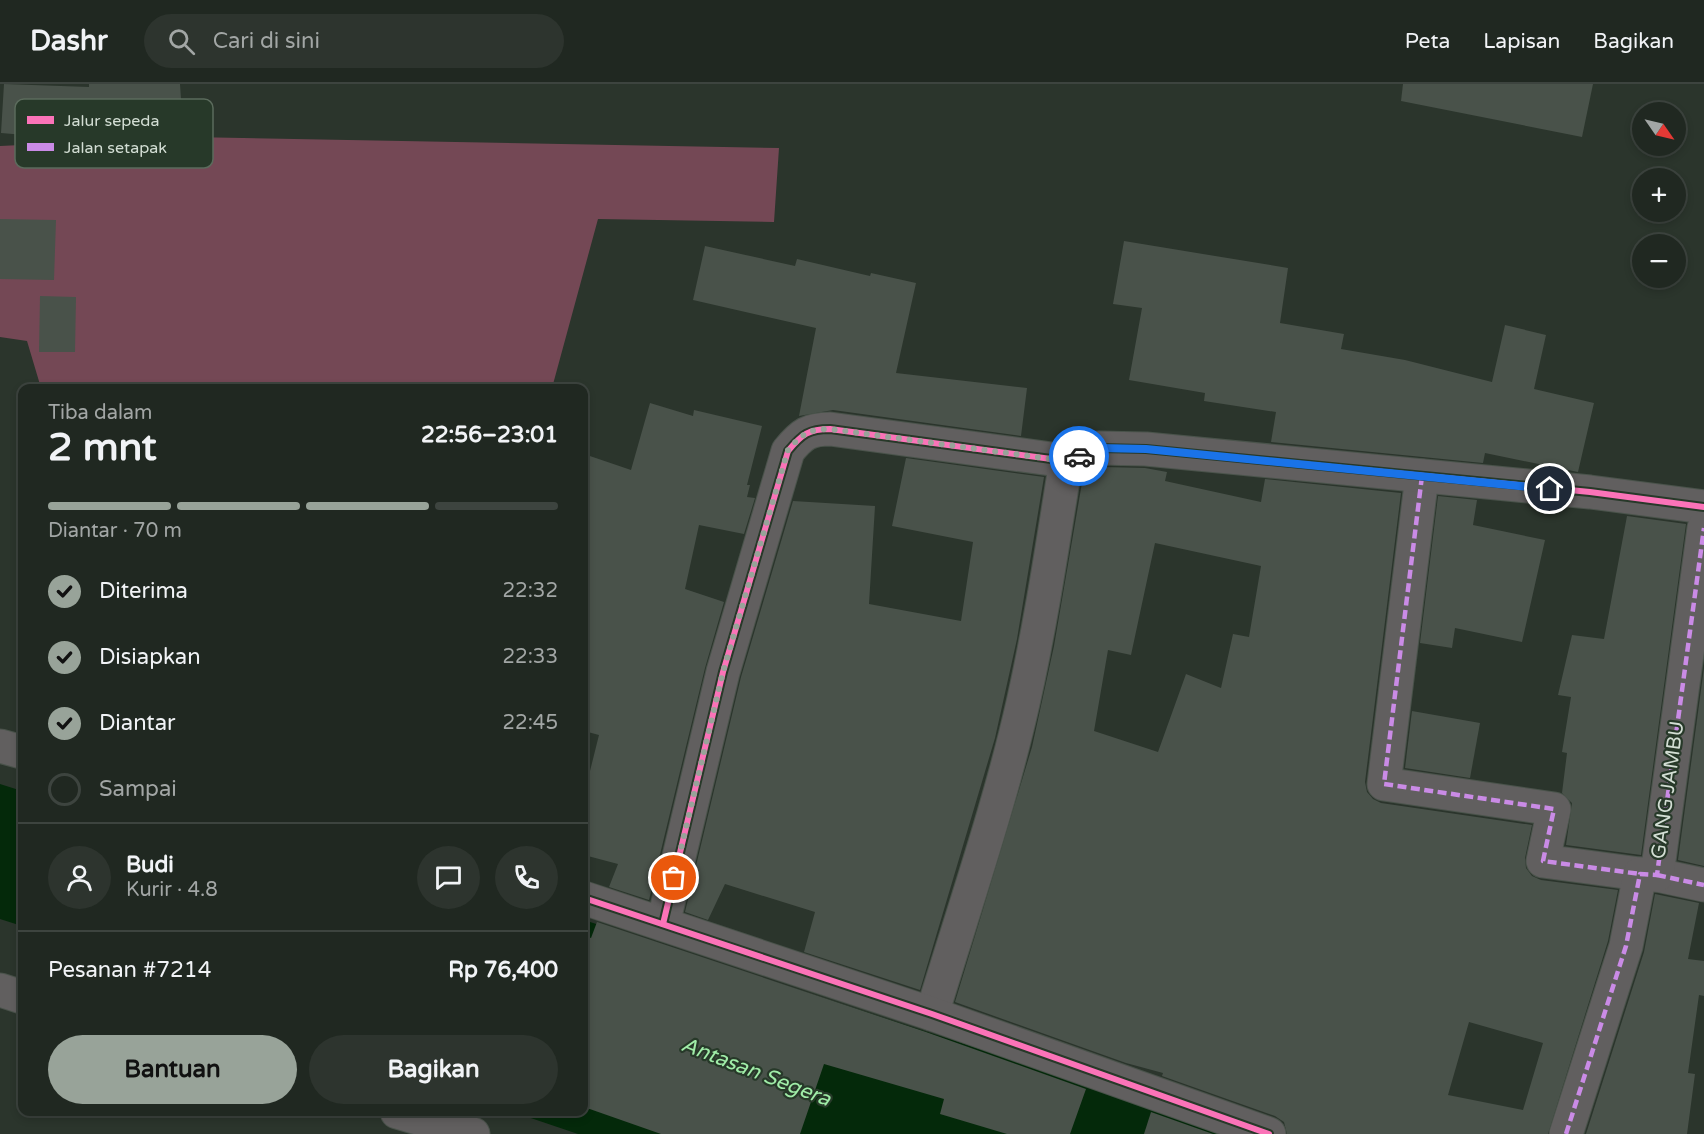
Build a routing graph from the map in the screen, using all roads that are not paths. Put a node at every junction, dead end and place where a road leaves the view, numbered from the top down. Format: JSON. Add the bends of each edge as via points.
{"nodes":[{"id":1,"x":1066,"y":461,"type":"junction"},
{"id":2,"x":1422,"y":476,"type":"junction"},
{"id":3,"x":1704,"y":507,"type":"edge"},
{"id":4,"x":1704,"y":528,"type":"edge"},
{"id":5,"x":0,"y":746,"type":"edge"},
{"id":6,"x":18,"y":751,"type":"edge"},
{"id":7,"x":1649,"y":874,"type":"junction"},
{"id":8,"x":1704,"y":885,"type":"edge"},
{"id":9,"x":588,"y":899,"type":"edge"},
{"id":10,"x":663,"y":924,"type":"junction"},
{"id":11,"x":0,"y":990,"type":"edge"},
{"id":12,"x":18,"y":996,"type":"edge"},
{"id":13,"x":932,"y":1014,"type":"junction"},
{"id":14,"x":411,"y":1116,"type":"edge"},
{"id":15,"x":474,"y":1134,"type":"edge"},
{"id":16,"x":1269,"y":1134,"type":"edge"},
{"id":17,"x":1566,"y":1134,"type":"edge"}],
"edges":[{"from":1,"to":2,"type":"street","via":[[1099,448],[1146,449]]},
{"from":1,"to":10,"type":"street","via":[[830,429],[802,434],[788,450],[723,672]]},
{"from":1,"to":13,"type":"street","via":[[1046,593],[1023,704],[997,806]]},
{"from":2,"to":3,"type":"street"},
{"from":2,"to":7,"type":"street","via":[[1384,784],[1554,809],[1543,861]]},
{"from":4,"to":7,"type":"street","name":"GANG JAMBU"},
{"from":5,"to":6,"type":"street"},
{"from":7,"to":8,"type":"street"},
{"from":7,"to":17,"type":"street","name":"GANG JAMBU"},
{"from":9,"to":10,"type":"street"},
{"from":10,"to":13,"type":"street"},
{"from":11,"to":12,"type":"street"},
{"from":13,"to":16,"type":"street"},
{"from":14,"to":15,"type":"street"}]}
